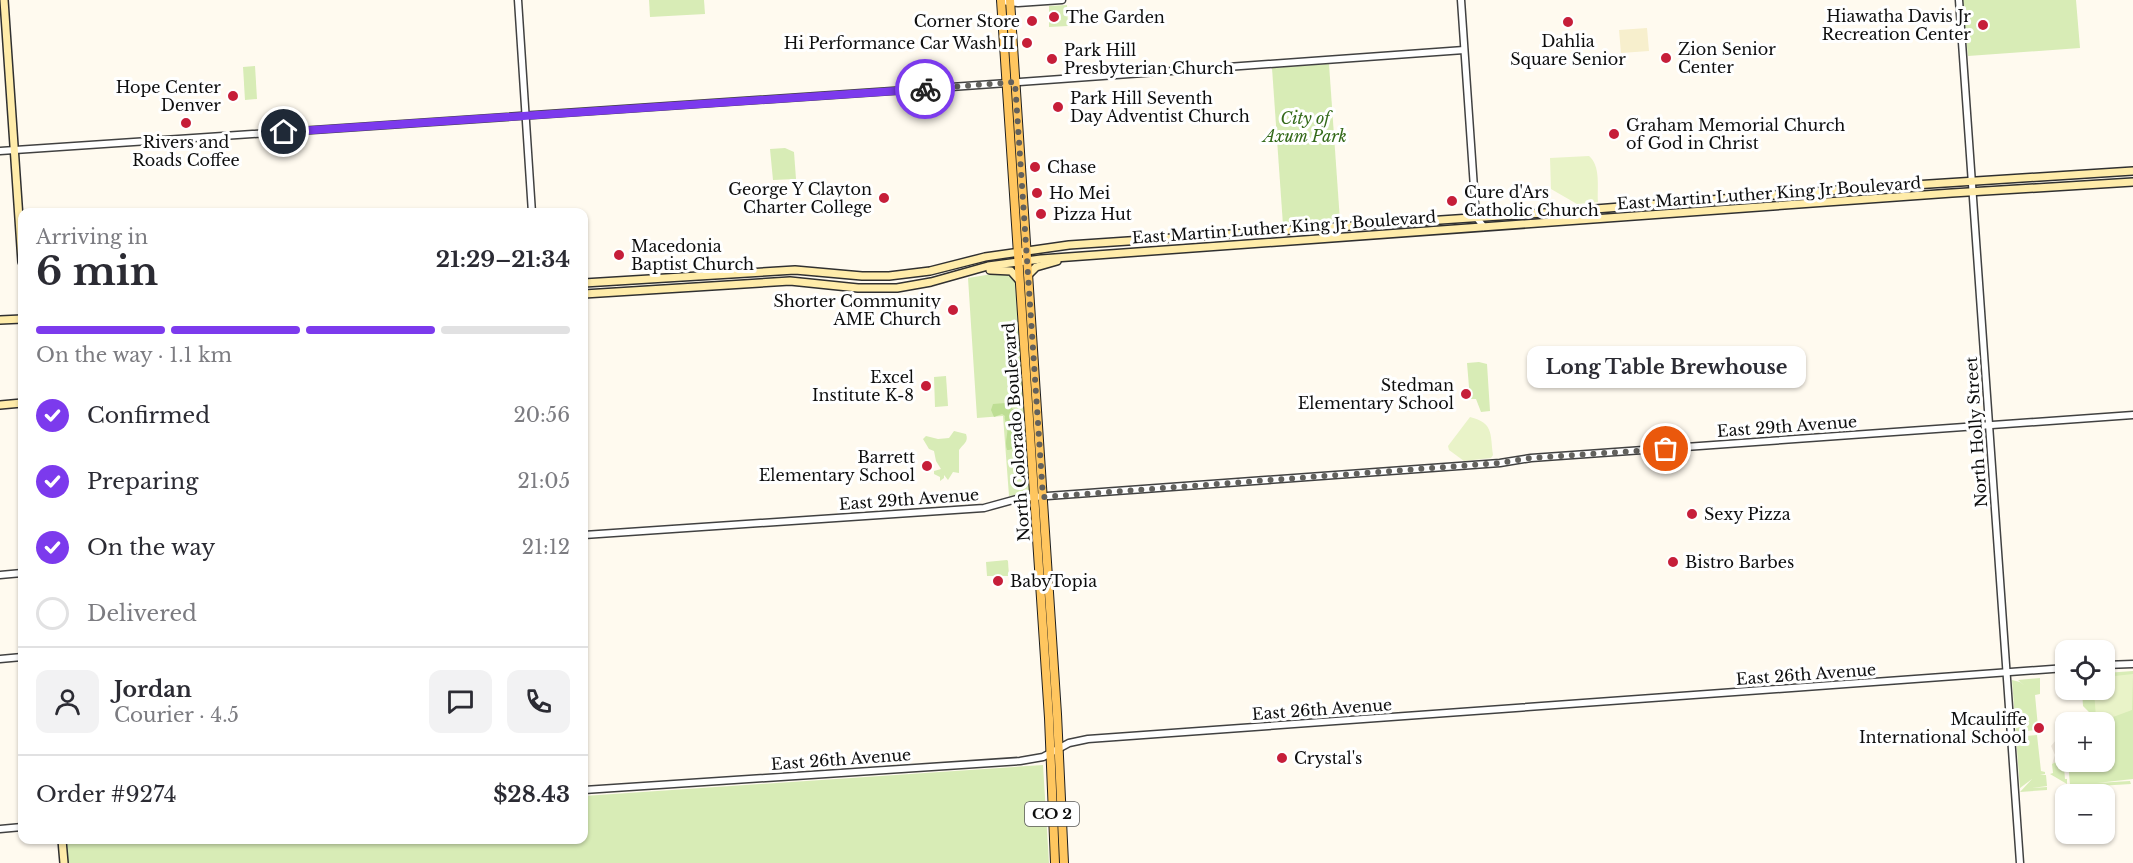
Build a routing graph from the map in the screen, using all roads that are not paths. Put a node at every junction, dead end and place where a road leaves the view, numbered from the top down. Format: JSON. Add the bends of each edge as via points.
{"nodes":[{"id":1,"x":4,"y":0,"type":"edge"},
{"id":2,"x":518,"y":0,"type":"edge"},
{"id":3,"x":1001,"y":0,"type":"edge"},
{"id":4,"x":1062,"y":0,"type":"edge"},
{"id":5,"x":1461,"y":0,"type":"edge"},
{"id":6,"x":1959,"y":0,"type":"edge"},
{"id":7,"x":1010,"y":1,"type":"edge"},
{"id":8,"x":1464,"y":50,"type":"junction"},
{"id":9,"x":1015,"y":82,"type":"junction"},
{"id":10,"x":1006,"y":83,"type":"junction"},
{"id":11,"x":525,"y":116,"type":"junction"},
{"id":12,"x":15,"y":150,"type":"junction"},
{"id":13,"x":0,"y":151,"type":"edge"},
{"id":14,"x":2133,"y":171,"type":"edge"},
{"id":15,"x":1973,"y":181,"type":"junction"},
{"id":16,"x":2133,"y":182,"type":"edge"},
{"id":17,"x":1974,"y":192,"type":"junction"},
{"id":18,"x":19,"y":208,"type":"edge"},
{"id":19,"x":532,"y":208,"type":"edge"},
{"id":20,"x":1476,"y":217,"type":"junction"},
{"id":21,"x":1484,"y":227,"type":"junction"},
{"id":22,"x":1026,"y":251,"type":"junction"},
{"id":23,"x":1076,"y":256,"type":"junction"},
{"id":24,"x":1021,"y":258,"type":"junction"},
{"id":25,"x":964,"y":273,"type":"junction"},
{"id":26,"x":1028,"y":275,"type":"junction"},
{"id":27,"x":588,"y":282,"type":"edge"},
{"id":28,"x":1020,"y":284,"type":"junction"},
{"id":29,"x":588,"y":294,"type":"edge"},
{"id":30,"x":18,"y":319,"type":"edge"},
{"id":31,"x":0,"y":320,"type":"edge"},
{"id":32,"x":18,"y":403,"type":"edge"},
{"id":33,"x":0,"y":405,"type":"edge"},
{"id":34,"x":2133,"y":415,"type":"edge"},
{"id":35,"x":1990,"y":425,"type":"junction"},
{"id":36,"x":1038,"y":497,"type":"junction"},
{"id":37,"x":588,"y":535,"type":"edge"},
{"id":38,"x":18,"y":573,"type":"edge"},
{"id":39,"x":0,"y":575,"type":"edge"},
{"id":40,"x":18,"y":657,"type":"edge"},
{"id":41,"x":0,"y":659,"type":"edge"},
{"id":42,"x":2133,"y":663,"type":"edge"},
{"id":43,"x":2115,"y":665,"type":"edge"},
{"id":44,"x":2055,"y":669,"type":"edge"},
{"id":45,"x":2006,"y":673,"type":"junction"},
{"id":46,"x":1059,"y":747,"type":"junction"},
{"id":47,"x":1051,"y":753,"type":"junction"},
{"id":48,"x":588,"y":790,"type":"edge"},
{"id":49,"x":18,"y":827,"type":"edge"},
{"id":50,"x":0,"y":829,"type":"edge"},
{"id":51,"x":62,"y":844,"type":"edge"},
{"id":52,"x":64,"y":863,"type":"edge"},
{"id":53,"x":1055,"y":863,"type":"edge"},
{"id":54,"x":1064,"y":863,"type":"edge"},
{"id":55,"x":2020,"y":863,"type":"edge"}],
"edges":[{"from":1,"to":12,"type":"main road"},
{"from":2,"to":11,"type":"street"},
{"from":3,"to":7,"type":"street"},
{"from":3,"to":10,"type":"main road","name":"North Colorado Boulevard","number":"CO 2"},
{"from":4,"to":7,"type":"street"},
{"from":5,"to":8,"type":"street"},
{"from":6,"to":15,"type":"street","name":"North Holly Street"},
{"from":7,"to":9,"type":"main road","name":"North Colorado Boulevard","number":"CO 2"},
{"from":8,"to":9,"type":"street"},
{"from":8,"to":20,"type":"street"},
{"from":9,"to":10,"type":"street"},
{"from":9,"to":22,"type":"main road","name":"North Colorado Boulevard","number":"CO 2"},
{"from":10,"to":11,"type":"street"},
{"from":10,"to":24,"type":"main road","name":"North Colorado Boulevard","number":"CO 2"},
{"from":11,"to":12,"type":"street"},
{"from":11,"to":19,"type":"street"},
{"from":12,"to":13,"type":"street"},
{"from":12,"to":18,"type":"main road"},
{"from":14,"to":15,"type":"main road","name":"East Martin Luther King Jr Boulevard"},
{"from":15,"to":17,"type":"street","name":"North Holly Street"},
{"from":15,"to":20,"type":"main road","name":"East Martin Luther King Jr Boulevard"},
{"from":16,"to":17,"type":"main road","name":"East Martin Luther King Jr Boulevard"},
{"from":17,"to":21,"type":"main road","name":"East Martin Luther King Jr Boulevard"},
{"from":17,"to":35,"type":"street","name":"North Holly Street"},
{"from":20,"to":21,"type":"street"},
{"from":20,"to":22,"type":"main road","name":"East Martin Luther King Jr Boulevard"},
{"from":21,"to":23,"type":"main road","name":"East Martin Luther King Jr Boulevard"},
{"from":22,"to":24,"type":"main road","name":"North Colorado Boulevard","number":"CO 2"},
{"from":23,"to":24,"type":"main road","name":"East Martin Luther King Jr Boulevard"},
{"from":23,"to":26,"type":"main road","via":[[1036,267]]},
{"from":24,"to":25,"type":"main road","name":"East Martin Luther King Jr Boulevard"},
{"from":24,"to":26,"type":"main road","name":"North Colorado Boulevard","number":"CO 2"},
{"from":24,"to":27,"type":"main road","name":"East Martin Luther King Jr Boulevard","via":[[979,258],[930,271],[889,276],[795,270]]},
{"from":24,"to":28,"type":"main road","name":"North Colorado Boulevard","number":"CO 2"},
{"from":25,"to":28,"type":"main road","via":[[1008,270]]},
{"from":25,"to":29,"type":"main road","name":"East Martin Luther King Jr Boulevard","via":[[897,288],[790,281]]},
{"from":26,"to":36,"type":"main road","name":"North Colorado Boulevard","number":"CO 2"},
{"from":28,"to":36,"type":"main road","name":"North Colorado Boulevard","number":"CO 2"},
{"from":30,"to":31,"type":"main road"},
{"from":32,"to":33,"type":"main road"},
{"from":34,"to":35,"type":"street","name":"East 29th Avenue"},
{"from":35,"to":36,"type":"street","name":"East 29th Avenue"},
{"from":35,"to":45,"type":"street","name":"North Holly Street"},
{"from":36,"to":37,"type":"street","name":"East 29th Avenue","via":[[1012,499],[984,508]]},
{"from":36,"to":46,"type":"main road","name":"North Colorado Boulevard","number":"CO 2"},
{"from":36,"to":47,"type":"main road","name":"North Colorado Boulevard","number":"CO 2"},
{"from":38,"to":39,"type":"street"},
{"from":40,"to":41,"type":"street"},
{"from":42,"to":43,"type":"street"},
{"from":44,"to":45,"type":"street","name":"East 26th Avenue"},
{"from":45,"to":46,"type":"street","name":"East 26th Avenue","via":[[1117,737],[1076,741]]},
{"from":45,"to":55,"type":"street","name":"North Holly Street"},
{"from":46,"to":47,"type":"street","name":"East 26th Avenue"},
{"from":46,"to":54,"type":"main road","name":"North Colorado Boulevard","number":"CO 2"},
{"from":47,"to":48,"type":"street","name":"East 26th Avenue","via":[[1020,761]]},
{"from":47,"to":53,"type":"main road","name":"North Colorado Boulevard","number":"CO 2"},
{"from":49,"to":50,"type":"street"},
{"from":51,"to":52,"type":"main road"}]}
